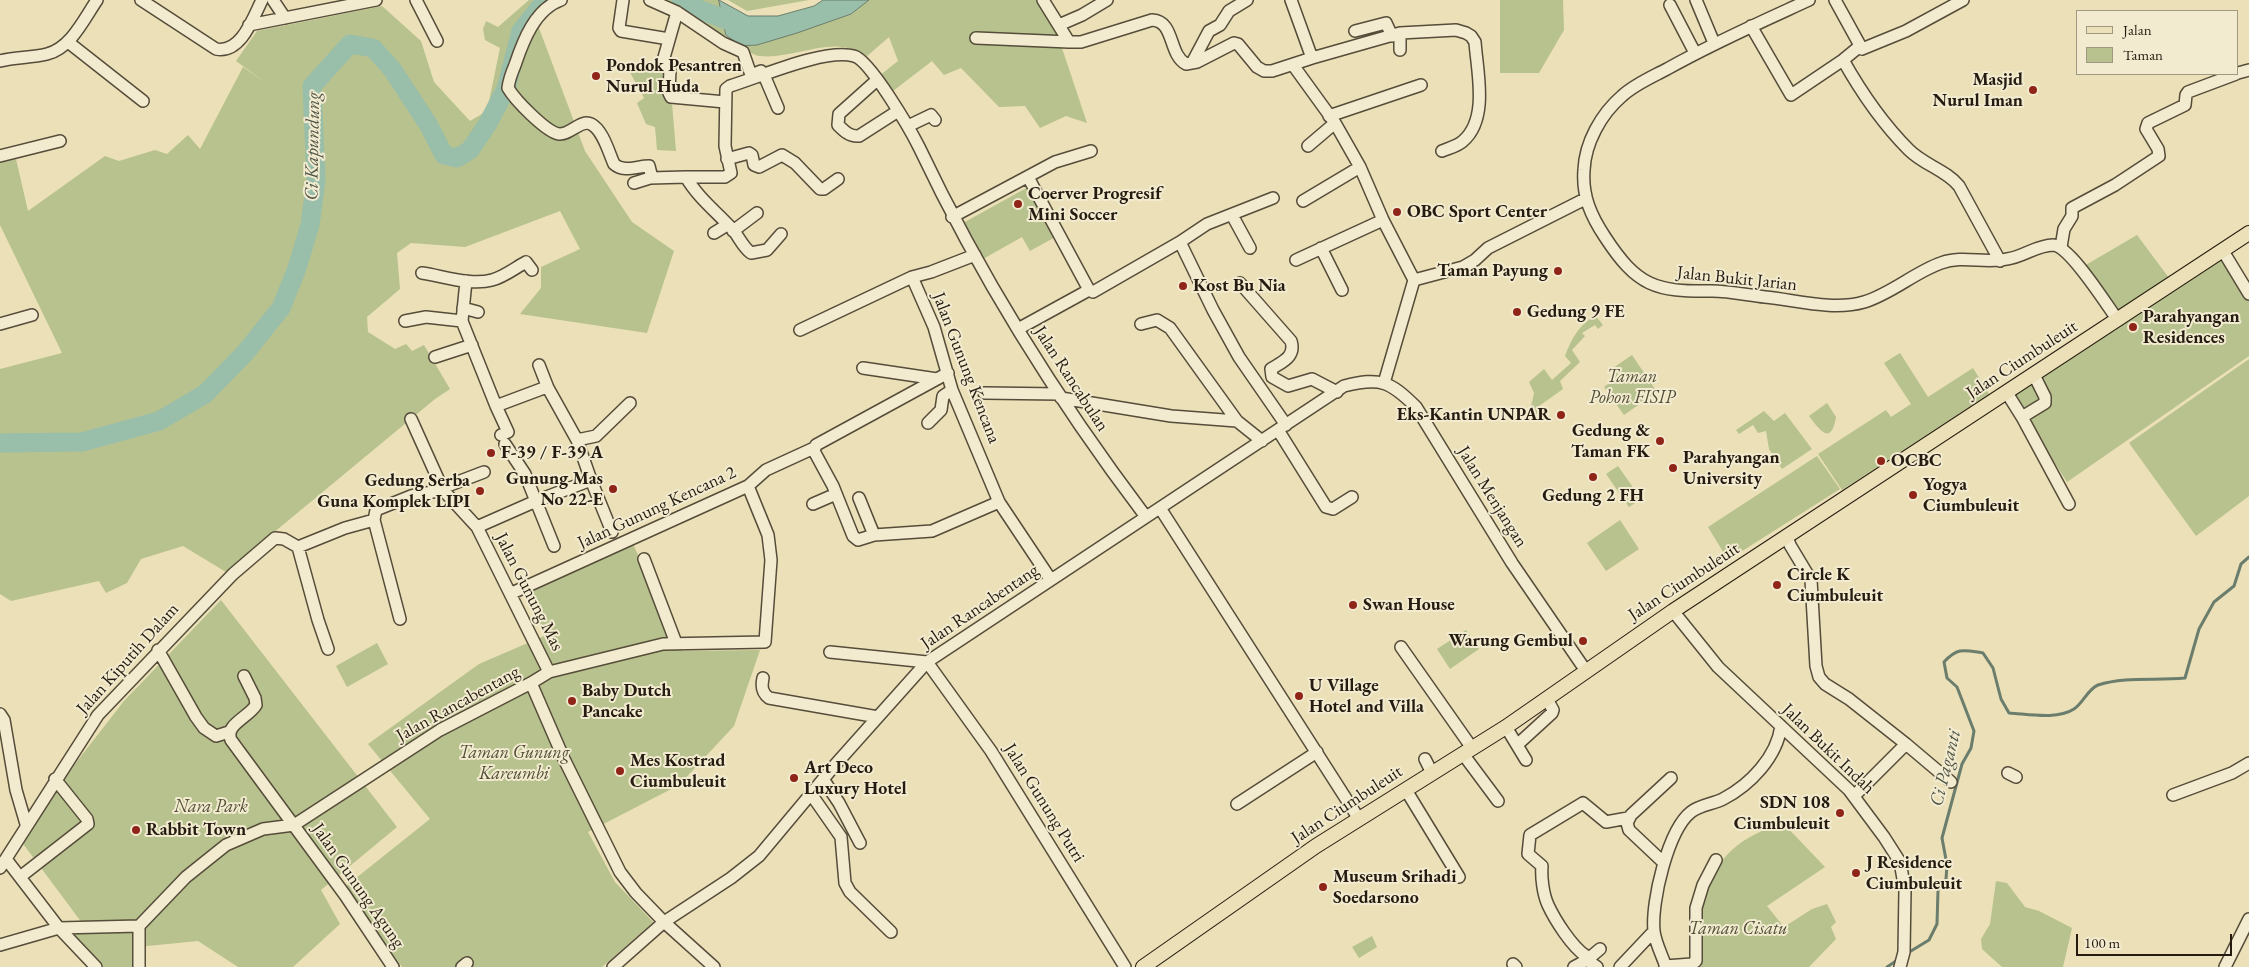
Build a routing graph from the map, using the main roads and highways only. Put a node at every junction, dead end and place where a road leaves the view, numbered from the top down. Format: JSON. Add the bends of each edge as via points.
{"nodes":[{"id":1,"x":2249,"y":233,"type":"edge"},
{"id":2,"x":1143,"y":967,"type":"edge"}],
"edges":[{"from":1,"to":2,"type":"main road","name":"Jalan Ciumbuleuit","via":[[1673,611],[1506,727],[1316,846]]}]}
